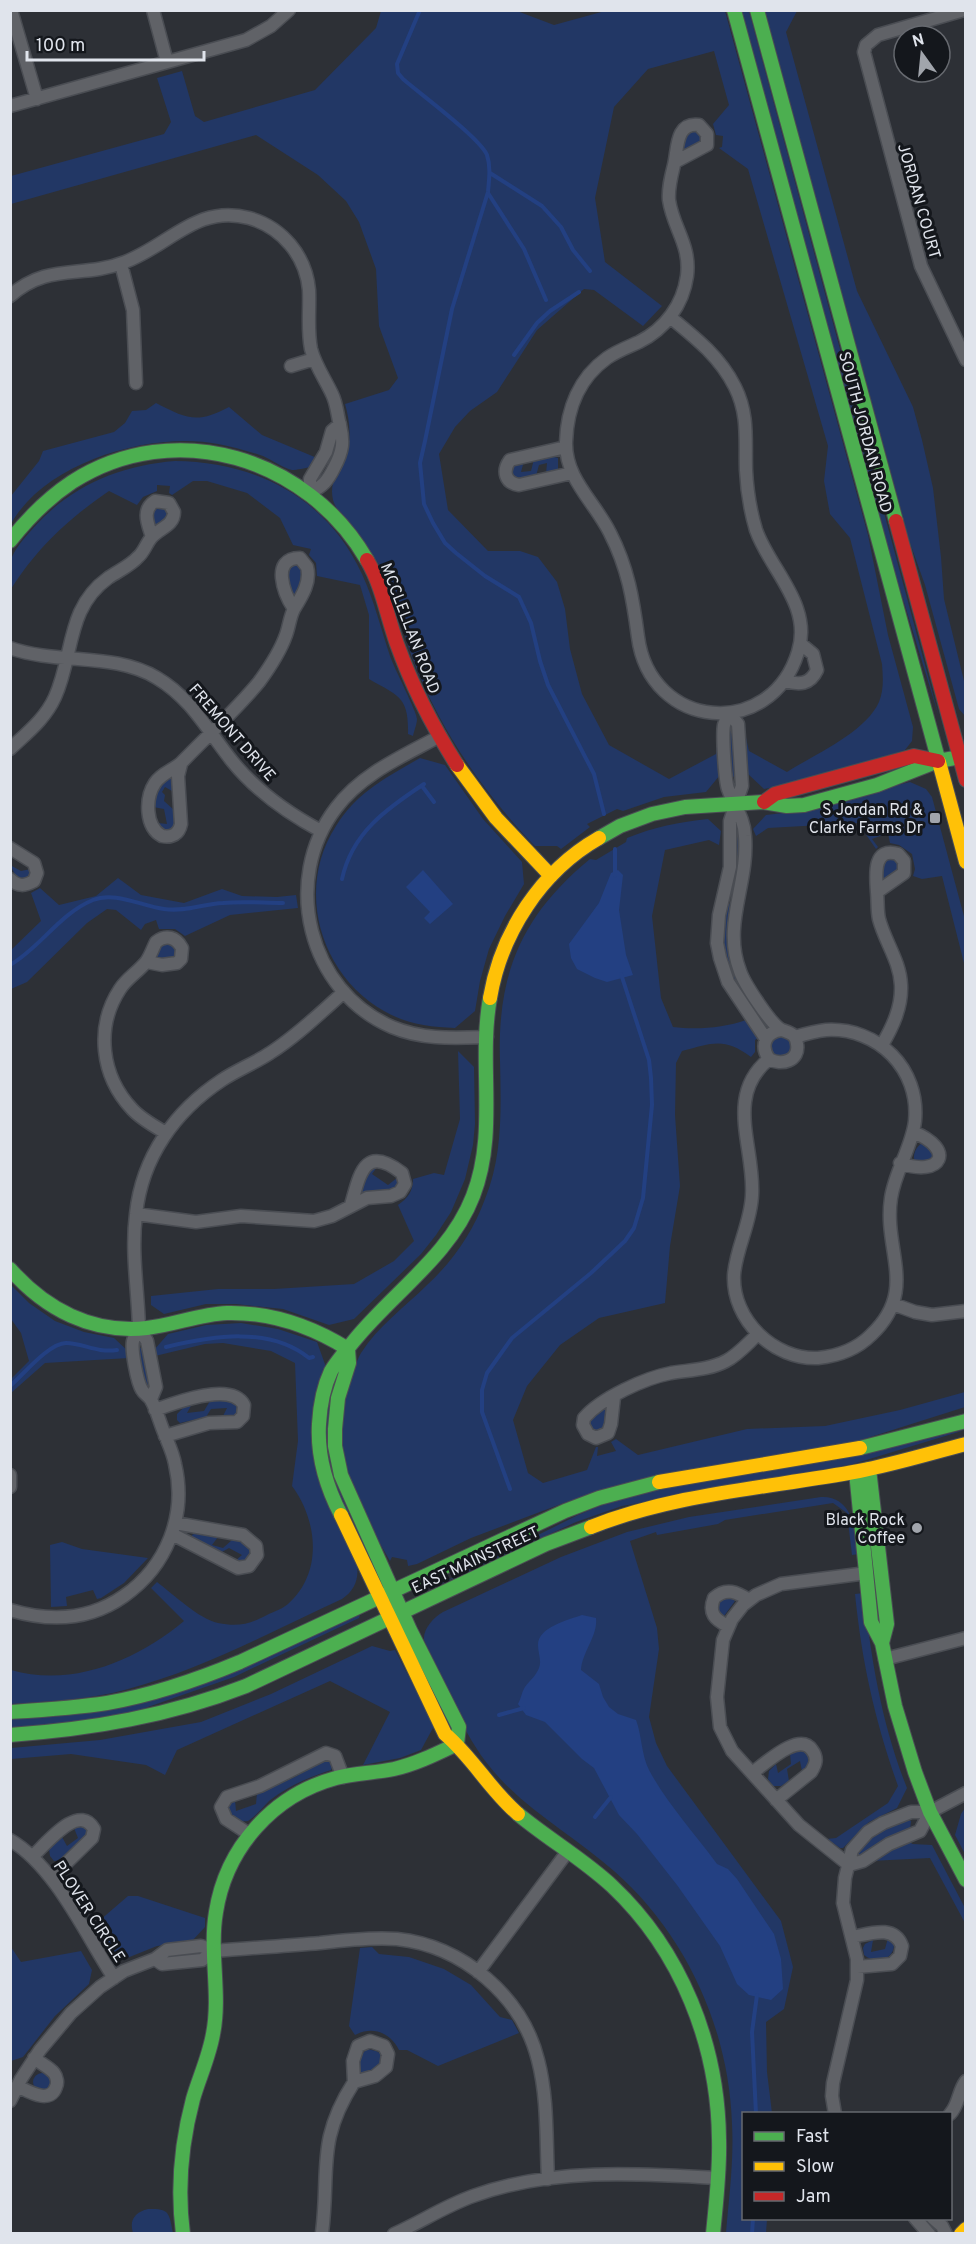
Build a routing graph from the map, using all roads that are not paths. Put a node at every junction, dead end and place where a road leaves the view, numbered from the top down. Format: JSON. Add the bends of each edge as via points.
{"nodes":[{"id":1,"x":11,"y":10,"type":"edge"},
{"id":2,"x":153,"y":10,"type":"edge"},
{"id":3,"x":289,"y":10,"type":"edge"},
{"id":4,"x":734,"y":10,"type":"edge"},
{"id":5,"x":757,"y":10,"type":"edge"},
{"id":6,"x":964,"y":10,"type":"edge"},
{"id":7,"x":166,"y":62,"type":"junction"},
{"id":8,"x":37,"y":99,"type":"junction"},
{"id":9,"x":10,"y":106,"type":"edge"},
{"id":10,"x":675,"y":162,"type":"dead end"},
{"id":11,"x":122,"y":264,"type":"junction"},
{"id":12,"x":10,"y":296,"type":"edge"},
{"id":13,"x":670,"y":317,"type":"junction"},
{"id":14,"x":314,"y":359,"type":"junction"},
{"id":15,"x":966,"y":360,"type":"edge"},
{"id":16,"x":291,"y":366,"type":"dead end"},
{"id":17,"x":136,"y":383,"type":"dead end"},
{"id":18,"x":566,"y":447,"type":"junction"},
{"id":19,"x":572,"y":474,"type":"junction"},
{"id":20,"x":310,"y":492,"type":"junction"},
{"id":21,"x":152,"y":537,"type":"dead end"},
{"id":22,"x":10,"y":541,"type":"edge"},
{"id":23,"x":294,"y":609,"type":"dead end"},
{"id":24,"x":801,"y":644,"type":"junction"},
{"id":25,"x":10,"y":648,"type":"edge"},
{"id":26,"x":67,"y":660,"type":"junction"},
{"id":27,"x":784,"y":681,"type":"junction"},
{"id":28,"x":729,"y":713,"type":"junction"},
{"id":29,"x":211,"y":732,"type":"junction"},
{"id":30,"x":440,"y":736,"type":"junction"},
{"id":31,"x":10,"y":749,"type":"edge"},
{"id":32,"x":963,"y":756,"type":"edge"},
{"id":33,"x":938,"y":761,"type":"junction"},
{"id":34,"x":181,"y":764,"type":"junction"},
{"id":35,"x":966,"y":780,"type":"edge"},
{"id":36,"x":735,"y":804,"type":"junction"},
{"id":37,"x":321,"y":831,"type":"junction"},
{"id":38,"x":10,"y":848,"type":"edge"},
{"id":39,"x":966,"y":862,"type":"edge"},
{"id":40,"x":551,"y":876,"type":"junction"},
{"id":41,"x":10,"y":879,"type":"edge"},
{"id":42,"x":877,"y":892,"type":"dead end"},
{"id":43,"x":725,"y":896,"type":"junction"},
{"id":44,"x":739,"y":899,"type":"junction"},
{"id":45,"x":147,"y":962,"type":"dead end"},
{"id":46,"x":746,"y":983,"type":"junction"},
{"id":47,"x":733,"y":990,"type":"junction"},
{"id":48,"x":344,"y":992,"type":"junction"},
{"id":49,"x":781,"y":1030,"type":"junction"},
{"id":50,"x":487,"y":1037,"type":"junction"},
{"id":51,"x":795,"y":1037,"type":"junction"},
{"id":52,"x":766,"y":1039,"type":"junction"},
{"id":53,"x":882,"y":1045,"type":"junction"},
{"id":54,"x":769,"y":1059,"type":"junction"},
{"id":55,"x":913,"y":1132,"type":"junction"},
{"id":56,"x":166,"y":1133,"type":"junction"},
{"id":57,"x":900,"y":1163,"type":"junction"},
{"id":58,"x":351,"y":1205,"type":"junction"},
{"id":59,"x":136,"y":1214,"type":"junction"},
{"id":60,"x":10,"y":1269,"type":"edge"},
{"id":61,"x":893,"y":1304,"type":"junction"},
{"id":62,"x":964,"y":1308,"type":"edge"},
{"id":63,"x":139,"y":1328,"type":"junction"},
{"id":64,"x":758,"y":1334,"type":"junction"},
{"id":65,"x":348,"y":1349,"type":"junction"},
{"id":66,"x":614,"y":1397,"type":"dead end"},
{"id":67,"x":153,"y":1404,"type":"junction"},
{"id":68,"x":966,"y":1421,"type":"edge"},
{"id":69,"x":165,"y":1436,"type":"junction"},
{"id":70,"x":966,"y":1444,"type":"edge"},
{"id":71,"x":862,"y":1470,"type":"junction"},
{"id":72,"x":10,"y":1475,"type":"edge"},
{"id":73,"x":10,"y":1488,"type":"edge"},
{"id":74,"x":174,"y":1528,"type":"junction"},
{"id":75,"x":867,"y":1573,"type":"junction"},
{"id":76,"x":394,"y":1590,"type":"junction"},
{"id":77,"x":380,"y":1597,"type":"junction"},
{"id":78,"x":749,"y":1600,"type":"junction"},
{"id":79,"x":10,"y":1610,"type":"edge"},
{"id":80,"x":402,"y":1612,"type":"junction"},
{"id":81,"x":389,"y":1618,"type":"junction"},
{"id":82,"x":728,"y":1626,"type":"junction"},
{"id":83,"x":966,"y":1638,"type":"edge"},
{"id":84,"x":882,"y":1642,"type":"junction"},
{"id":85,"x":885,"y":1659,"type":"junction"},
{"id":86,"x":10,"y":1712,"type":"edge"},
{"id":87,"x":10,"y":1735,"type":"edge"},
{"id":88,"x":457,"y":1744,"type":"junction"},
{"id":89,"x":752,"y":1773,"type":"junction"},
{"id":90,"x":343,"y":1777,"type":"junction"},
{"id":91,"x":966,"y":1793,"type":"edge"},
{"id":92,"x":776,"y":1800,"type":"junction"},
{"id":93,"x":930,"y":1812,"type":"junction"},
{"id":94,"x":249,"y":1834,"type":"junction"},
{"id":95,"x":10,"y":1840,"type":"edge"},
{"id":96,"x":568,"y":1851,"type":"junction"},
{"id":97,"x":32,"y":1857,"type":"junction"},
{"id":98,"x":849,"y":1865,"type":"junction"},
{"id":99,"x":51,"y":1878,"type":"junction"},
{"id":100,"x":966,"y":1880,"type":"edge"},
{"id":101,"x":852,"y":1937,"type":"junction"},
{"id":102,"x":215,"y":1951,"type":"junction"},
{"id":103,"x":857,"y":1967,"type":"junction"},
{"id":104,"x":478,"y":1972,"type":"junction"},
{"id":105,"x":114,"y":1978,"type":"junction"},
{"id":106,"x":34,"y":2058,"type":"junction"},
{"id":107,"x":16,"y":2080,"type":"edge"},
{"id":108,"x":966,"y":2081,"type":"edge"},
{"id":109,"x":354,"y":2082,"type":"dead end"},
{"id":110,"x":10,"y":2101,"type":"edge"},
{"id":111,"x":957,"y":2111,"type":"edge"},
{"id":112,"x":834,"y":2112,"type":"edge"},
{"id":113,"x":718,"y":2178,"type":"junction"},
{"id":114,"x":548,"y":2179,"type":"junction"},
{"id":115,"x":917,"y":2220,"type":"edge"},
{"id":116,"x":935,"y":2220,"type":"edge"},
{"id":117,"x":966,"y":2229,"type":"edge"},
{"id":118,"x":323,"y":2233,"type":"edge"},
{"id":119,"x":183,"y":2234,"type":"edge"},
{"id":120,"x":394,"y":2234,"type":"edge"},
{"id":121,"x":713,"y":2234,"type":"edge"},
{"id":122,"x":929,"y":2234,"type":"edge"},
{"id":123,"x":946,"y":2234,"type":"edge"},
{"id":124,"x":961,"y":2234,"type":"edge"}],
"edges":[{"from":1,"to":8,"type":"street"},
{"from":2,"to":7,"type":"street"},
{"from":3,"to":7,"type":"street","via":[[255,36]]},
{"from":4,"to":33,"type":"street","name":"SOUTH JORDAN ROAD"},
{"from":5,"to":32,"type":"street","name":"SOUTH JORDAN ROAD"},
{"from":6,"to":15,"type":"street","name":"JORDAN COURT","via":[[884,33],[866,45],[864,59],[918,256]]},
{"from":7,"to":8,"type":"street"},
{"from":8,"to":9,"type":"street"},
{"from":10,"to":13,"type":"street","via":[[669,200],[688,266],[683,292]]},
{"from":11,"to":12,"type":"street","via":[[44,276]]},
{"from":11,"to":14,"type":"street","via":[[202,219],[228,215],[261,222],[285,238],[304,268]]},
{"from":11,"to":17,"type":"street","via":[[134,310]]},
{"from":13,"to":18,"type":"street","via":[[648,337],[607,358],[587,378],[570,411]]},
{"from":13,"to":24,"type":"street","via":[[712,353],[740,399],[746,421],[751,510],[767,554],[795,601]]},
{"from":14,"to":16,"type":"street"},
{"from":14,"to":20,"type":"street","via":[[333,396],[343,439],[337,463],[322,488]]},
{"from":18,"to":19,"type":"street"},
{"from":18,"to":19,"type":"street","via":[[510,460],[506,476],[519,485]]},
{"from":19,"to":28,"type":"street","via":[[604,521],[619,553],[634,602],[642,657],[655,681],[689,707],[708,713]]},
{"from":20,"to":22,"type":"street","name":"MCCLELLAN ROAD","via":[[276,472],[232,456],[197,451],[151,453],[105,465],[78,478],[45,503]]},
{"from":20,"to":30,"type":"street","name":"MCCLELLAN ROAD","via":[[346,529],[366,558],[406,669]]},
{"from":21,"to":26,"type":"street","via":[[138,557],[87,597],[78,615]]},
{"from":23,"to":29,"type":"street","via":[[282,645],[267,671]]},
{"from":24,"to":27,"type":"street"},
{"from":24,"to":27,"type":"street","via":[[813,654],[817,670],[806,682]]},
{"from":25,"to":26,"type":"street","name":"FREMONT DRIVE"},
{"from":26,"to":29,"type":"street","name":"FREMONT DRIVE","via":[[118,664],[154,676],[180,694]]},
{"from":26,"to":31,"type":"street","via":[[56,696],[43,718]]},
{"from":27,"to":28,"type":"street","via":[[764,700]]},
{"from":28,"to":36,"type":"street","via":[[724,725],[727,787]]},
{"from":29,"to":34,"type":"street"},
{"from":29,"to":37,"type":"street","name":"FREMONT DRIVE","via":[[258,788],[282,809]]},
{"from":30,"to":37,"type":"street","via":[[357,786],[340,802]]},
{"from":30,"to":40,"type":"street","name":"MCCLELLAN ROAD","via":[[487,807]]},
{"from":32,"to":33,"type":"street"},
{"from":32,"to":35,"type":"street","name":"SOUTH JORDAN ROAD"},
{"from":33,"to":36,"type":"street","via":[[918,771],[803,805]]},
{"from":33,"to":39,"type":"street","name":"SOUTH JORDAN ROAD"},
{"from":34,"to":34,"type":"street","via":[[159,778],[149,794],[150,820],[162,836],[172,836],[180,830]]},
{"from":36,"to":40,"type":"street","via":[[677,808],[622,825],[592,842]]},
{"from":36,"to":43,"type":"street","via":[[730,821],[731,858]]},
{"from":36,"to":44,"type":"street","via":[[744,820],[746,839]]},
{"from":37,"to":48,"type":"street","via":[[308,876],[308,914],[321,958]]},
{"from":38,"to":41,"type":"street","via":[[34,863],[37,873],[34,881],[26,885]]},
{"from":40,"to":50,"type":"street","via":[[525,908],[501,955],[491,991]]},
{"from":42,"to":53,"type":"street","via":[[879,921],[901,984],[897,1016]]},
{"from":43,"to":44,"type":"street"},
{"from":43,"to":47,"type":"street","via":[[717,943]]},
{"from":44,"to":46,"type":"street","via":[[732,938]]},
{"from":45,"to":56,"type":"street","via":[[127,980],[111,1005],[105,1047],[108,1068],[120,1095],[141,1117]]},
{"from":46,"to":47,"type":"street"},
{"from":46,"to":49,"type":"street"},
{"from":47,"to":52,"type":"street"},
{"from":48,"to":50,"type":"street","via":[[367,1012],[404,1031],[433,1037]]},
{"from":48,"to":56,"type":"street","via":[[278,1048],[204,1093]]},
{"from":49,"to":51,"type":"street"},
{"from":49,"to":52,"type":"street"},
{"from":50,"to":65,"type":"street","via":[[487,1140],[470,1204],[438,1255],[374,1316]]},
{"from":51,"to":53,"type":"street","via":[[834,1030],[852,1032]]},
{"from":51,"to":54,"type":"street","via":[[798,1048],[794,1057],[784,1063]]},
{"from":52,"to":54,"type":"street"},
{"from":53,"to":55,"type":"street","via":[[904,1068],[909,1080],[916,1107]]},
{"from":54,"to":64,"type":"street","via":[[755,1073],[744,1108],[752,1195],[734,1275],[738,1301]]},
{"from":55,"to":57,"type":"street"},
{"from":55,"to":57,"type":"street","via":[[935,1145],[939,1158],[927,1167]]},
{"from":56,"to":59,"type":"street","via":[[145,1173]]},
{"from":57,"to":61,"type":"street","via":[[889,1214],[897,1272]]},
{"from":58,"to":58,"type":"street","via":[[400,1192],[405,1184],[402,1173],[385,1164],[368,1163]]},
{"from":58,"to":59,"type":"street","via":[[332,1216],[304,1222],[241,1216],[196,1222]]},
{"from":59,"to":63,"type":"street"},
{"from":60,"to":63,"type":"street","via":[[36,1296],[69,1316],[102,1326]]},
{"from":61,"to":62,"type":"street","via":[[932,1315]]},
{"from":61,"to":64,"type":"street","via":[[881,1325],[864,1341],[834,1355],[796,1355],[775,1347]]},
{"from":63,"to":65,"type":"street","via":[[212,1314],[248,1314],[309,1327]]},
{"from":63,"to":67,"type":"street","via":[[147,1341],[156,1387]]},
{"from":64,"to":66,"type":"street","via":[[726,1361],[708,1368],[657,1376]]},
{"from":65,"to":76,"type":"street","via":[[349,1364],[336,1412],[336,1456],[345,1485]]},
{"from":65,"to":77,"type":"street","via":[[338,1359],[326,1385],[318,1424],[319,1453],[327,1488]]},
{"from":67,"to":69,"type":"street"},
{"from":67,"to":69,"type":"street","via":[[219,1394],[234,1396],[244,1405],[243,1416],[237,1422],[209,1423]]},
{"from":68,"to":76,"type":"street","name":"EAST MAINSTREET","via":[[850,1450],[633,1487],[565,1510]]},
{"from":69,"to":74,"type":"street","via":[[179,1486]]},
{"from":70,"to":71,"type":"street","name":"EAST MAINSTREET"},
{"from":71,"to":75,"type":"street"},
{"from":71,"to":80,"type":"street","name":"EAST MAINSTREET","via":[[679,1500],[620,1515],[546,1544]]},
{"from":71,"to":84,"type":"street","via":[[887,1624]]},
{"from":72,"to":73,"type":"street"},
{"from":74,"to":74,"type":"street","via":[[238,1569],[249,1566],[257,1554],[256,1546],[243,1535]]},
{"from":74,"to":79,"type":"street","via":[[151,1571],[110,1604],[60,1618]]},
{"from":75,"to":78,"type":"street","via":[[781,1584]]},
{"from":75,"to":84,"type":"street","via":[[872,1622]]},
{"from":76,"to":77,"type":"street","name":"EAST MAINSTREET"},
{"from":76,"to":80,"type":"street"},
{"from":77,"to":81,"type":"street"},
{"from":77,"to":86,"type":"street","name":"EAST MAINSTREET","via":[[240,1662],[172,1687],[102,1703]]},
{"from":78,"to":82,"type":"street"},
{"from":78,"to":82,"type":"street","via":[[730,1591],[714,1598],[714,1617]]},
{"from":80,"to":81,"type":"street","name":"EAST MAINSTREET"},
{"from":80,"to":88,"type":"street","via":[[459,1727]]},
{"from":81,"to":87,"type":"street","name":"EAST MAINSTREET","via":[[246,1686],[184,1709],[96,1728]]},
{"from":81,"to":88,"type":"street","via":[[445,1734]]},
{"from":82,"to":89,"type":"street","via":[[720,1654],[718,1718],[726,1743]]},
{"from":83,"to":85,"type":"street"},
{"from":84,"to":85,"type":"street"},
{"from":85,"to":93,"type":"street","via":[[900,1727]]},
{"from":88,"to":90,"type":"street","via":[[388,1771]]},
{"from":88,"to":96,"type":"street","via":[[502,1801]]},
{"from":89,"to":92,"type":"street"},
{"from":89,"to":92,"type":"street","via":[[791,1746],[810,1747],[815,1767]]},
{"from":90,"to":94,"type":"street","via":[[290,1798]]},
{"from":90,"to":94,"type":"street","via":[[335,1756],[326,1753],[266,1784],[227,1797],[220,1807],[224,1816]]},
{"from":91,"to":93,"type":"street"},
{"from":92,"to":98,"type":"street","via":[[814,1839]]},
{"from":93,"to":98,"type":"street","via":[[920,1831]]},
{"from":93,"to":98,"type":"street","via":[[911,1812],[874,1828],[852,1850]]},
{"from":93,"to":100,"type":"street"},
{"from":94,"to":102,"type":"street","via":[[230,1863],[219,1894]]},
{"from":95,"to":97,"type":"street","name":"PLOVER CIRCLE"},
{"from":96,"to":104,"type":"street"},
{"from":96,"to":113,"type":"street","via":[[634,1910],[662,1947],[687,1991],[702,2028],[715,2080]]},
{"from":97,"to":99,"type":"street","name":"PLOVER CIRCLE"},
{"from":97,"to":99,"type":"street","via":[[71,1822],[89,1822],[94,1829],[92,1838]]},
{"from":98,"to":101,"type":"street","via":[[843,1896]]},
{"from":99,"to":105,"type":"street","name":"PLOVER CIRCLE"},
{"from":101,"to":103,"type":"street"},
{"from":101,"to":103,"type":"street","via":[[889,1932],[896,1935],[902,1946],[900,1956],[892,1964]]},
{"from":102,"to":104,"type":"street","via":[[389,1939],[435,1948]]},
{"from":102,"to":105,"type":"street","via":[[202,1960],[162,1964],[155,1959]]},
{"from":102,"to":119,"type":"street","via":[[214,2023],[189,2113],[180,2164]]},
{"from":103,"to":112,"type":"street","via":[[856,1988],[832,2089]]},
{"from":104,"to":114,"type":"street","via":[[508,2000],[535,2049],[542,2085]]},
{"from":105,"to":106,"type":"street","via":[[77,2008]]},
{"from":106,"to":107,"type":"street"},
{"from":106,"to":107,"type":"street","via":[[54,2073],[56,2089],[42,2096]]},
{"from":107,"to":110,"type":"street"},
{"from":108,"to":111,"type":"street"},
{"from":109,"to":118,"type":"street","via":[[337,2111],[328,2138]]},
{"from":113,"to":114,"type":"street","via":[[636,2174]]},
{"from":113,"to":121,"type":"street"},
{"from":114,"to":120,"type":"street","via":[[472,2196]]},
{"from":115,"to":122,"type":"street"},
{"from":116,"to":123,"type":"street"},
{"from":117,"to":124,"type":"street"}]}
